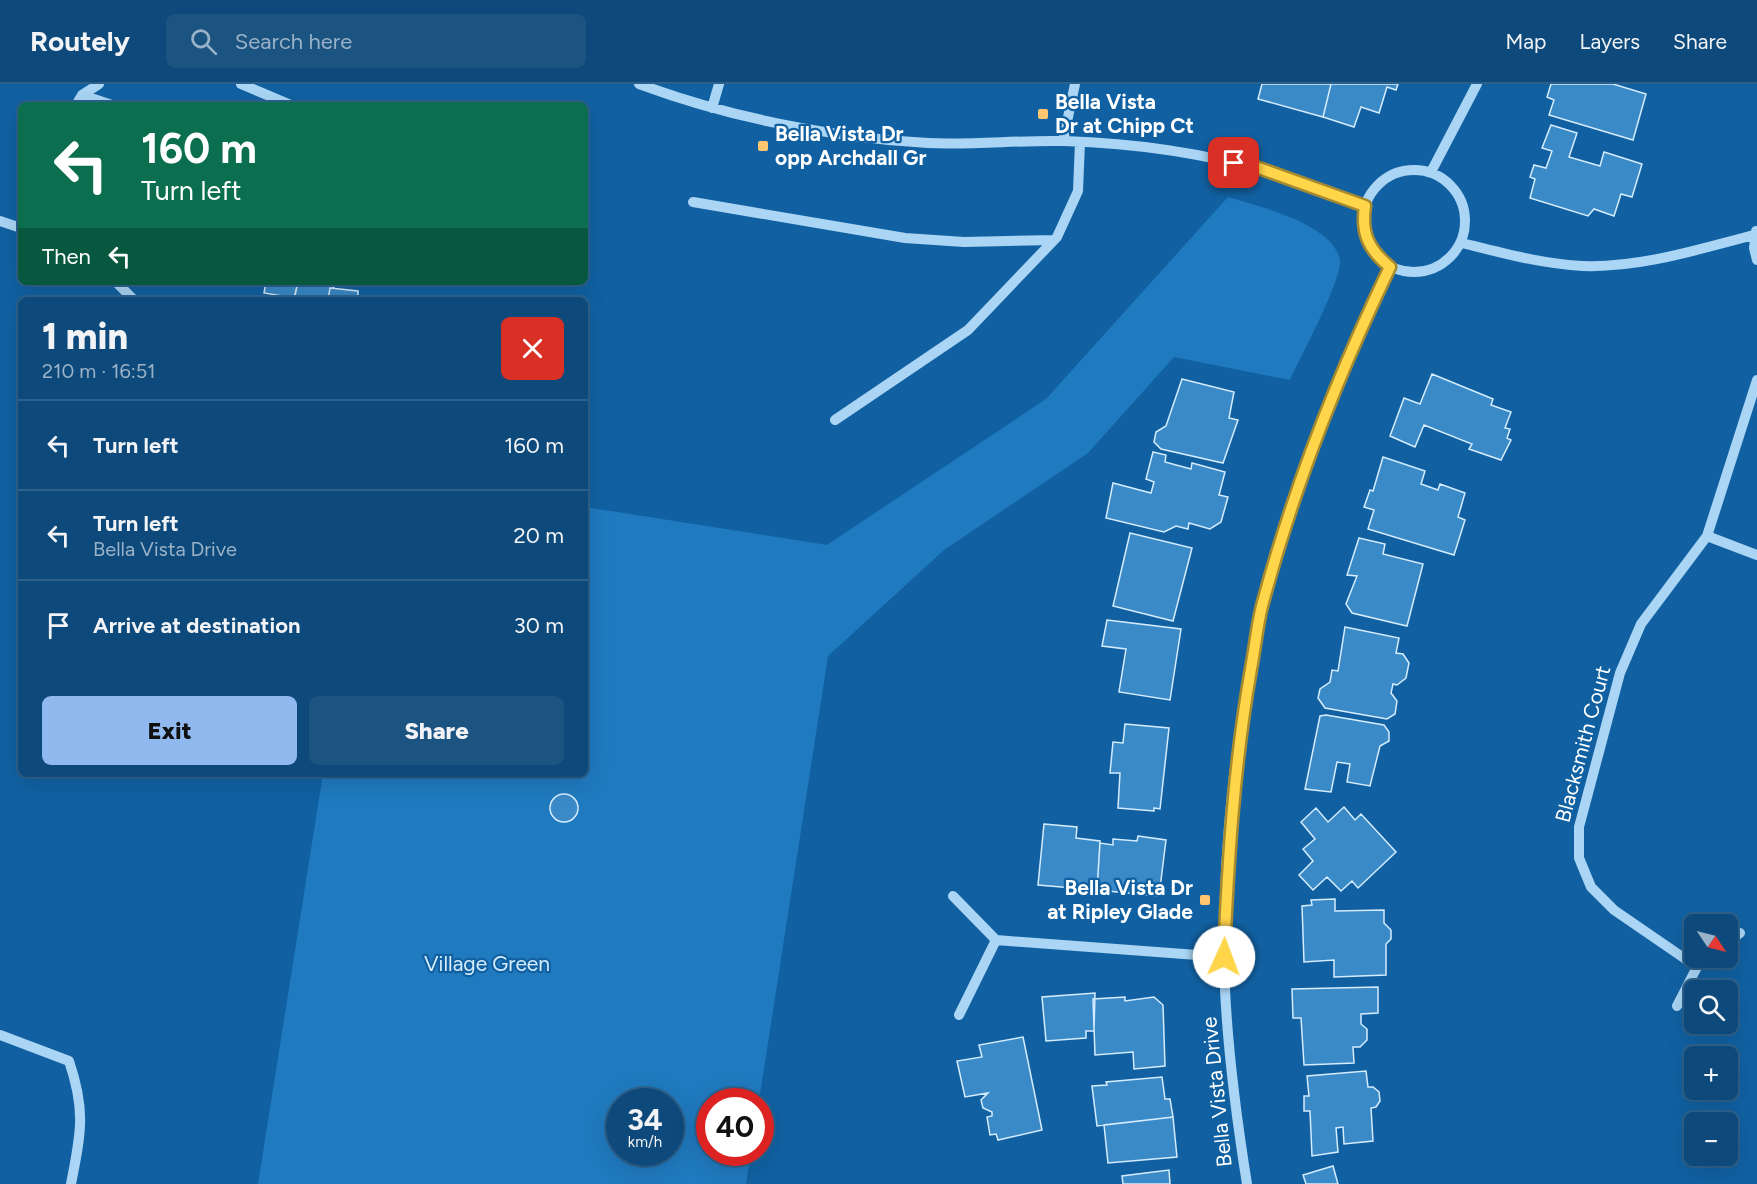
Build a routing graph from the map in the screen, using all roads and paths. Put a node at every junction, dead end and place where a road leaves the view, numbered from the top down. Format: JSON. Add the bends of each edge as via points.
{"nodes":[{"id":1,"x":99,"y":84,"type":"edge"},
{"id":2,"x":241,"y":84,"type":"edge"},
{"id":3,"x":639,"y":84,"type":"edge"},
{"id":4,"x":718,"y":84,"type":"edge"},
{"id":5,"x":1075,"y":84,"type":"edge"},
{"id":6,"x":1477,"y":84,"type":"edge"},
{"id":7,"x":82,"y":95,"type":"junction"},
{"id":8,"x":78,"y":102,"type":"edge"},
{"id":9,"x":103,"y":102,"type":"edge"},
{"id":10,"x":284,"y":102,"type":"edge"},
{"id":11,"x":712,"y":108,"type":"junction"},
{"id":12,"x":1063,"y":141,"type":"junction"},
{"id":13,"x":1080,"y":142,"type":"junction"},
{"id":14,"x":1431,"y":172,"type":"junction"},
{"id":15,"x":693,"y":202,"type":"dead end"},
{"id":16,"x":1365,"y":206,"type":"junction"},
{"id":17,"x":0,"y":221,"type":"edge"},
{"id":18,"x":18,"y":227,"type":"edge"},
{"id":19,"x":1756,"y":232,"type":"edge"},
{"id":20,"x":1054,"y":240,"type":"junction"},
{"id":21,"x":1462,"y":243,"type":"junction"},
{"id":22,"x":1757,"y":260,"type":"edge"},
{"id":23,"x":1390,"y":267,"type":"junction"},
{"id":24,"x":119,"y":285,"type":"edge"},
{"id":25,"x":131,"y":297,"type":"edge"},
{"id":26,"x":1757,"y":380,"type":"edge"},
{"id":27,"x":835,"y":420,"type":"dead end"},
{"id":28,"x":1707,"y":536,"type":"junction"},
{"id":29,"x":1757,"y":555,"type":"edge"},
{"id":30,"x":953,"y":896,"type":"dead end"},
{"id":31,"x":996,"y":940,"type":"junction"},
{"id":32,"x":1224,"y":957,"type":"junction"},
{"id":33,"x":1684,"y":958,"type":"edge"},
{"id":34,"x":1696,"y":968,"type":"edge"},
{"id":35,"x":1677,"y":1006,"type":"dead end"},
{"id":36,"x":959,"y":1015,"type":"dead end"},
{"id":37,"x":0,"y":1035,"type":"edge"},
{"id":38,"x":71,"y":1184,"type":"edge"},
{"id":39,"x":1247,"y":1184,"type":"edge"}],
"edges":[{"from":1,"to":7,"type":"street"},
{"from":2,"to":10,"type":"street"},
{"from":3,"to":11,"type":"street"},
{"from":4,"to":11,"type":"street"},
{"from":5,"to":12,"type":"street"},
{"from":6,"to":14,"type":"street"},
{"from":7,"to":8,"type":"street"},
{"from":7,"to":9,"type":"street"},
{"from":11,"to":12,"type":"street","via":[[816,131],[926,142]]},
{"from":12,"to":13,"type":"street"},
{"from":13,"to":16,"type":"street","via":[[1167,150],[1256,167]]},
{"from":13,"to":20,"type":"street","via":[[1078,191]]},
{"from":14,"to":16,"type":"street","via":[[1399,172],[1378,185]]},
{"from":14,"to":21,"type":"street","via":[[1445,180],[1464,205]]},
{"from":15,"to":20,"type":"street","via":[[905,238],[964,243]]},
{"from":16,"to":23,"type":"street","via":[[1363,224],[1367,241],[1376,256]]},
{"from":17,"to":18,"type":"street"},
{"from":19,"to":21,"type":"street","via":[[1660,258],[1584,266],[1540,262]]},
{"from":19,"to":22,"type":"street"},
{"from":20,"to":27,"type":"street","via":[[968,330]]},
{"from":21,"to":23,"type":"street","via":[[1434,269],[1404,272]]},
{"from":23,"to":32,"type":"street","name":"Bella Vista Drive","via":[[1303,472],[1262,608],[1242,723],[1230,825]]},
{"from":24,"to":25,"type":"street"},
{"from":26,"to":28,"type":"street","name":"Blacksmith Court"},
{"from":28,"to":29,"type":"street"},
{"from":28,"to":33,"type":"street","name":"Blacksmith Court","via":[[1641,624],[1620,673],[1579,827],[1579,858],[1591,887],[1614,910]]},
{"from":30,"to":31,"type":"street"},
{"from":31,"to":32,"type":"street"},
{"from":31,"to":36,"type":"street"},
{"from":32,"to":39,"type":"street","name":"Bella Vista Drive","via":[[1232,1085]]},
{"from":34,"to":35,"type":"street"},
{"from":37,"to":38,"type":"street","via":[[69,1061],[80,1093]]}]}
